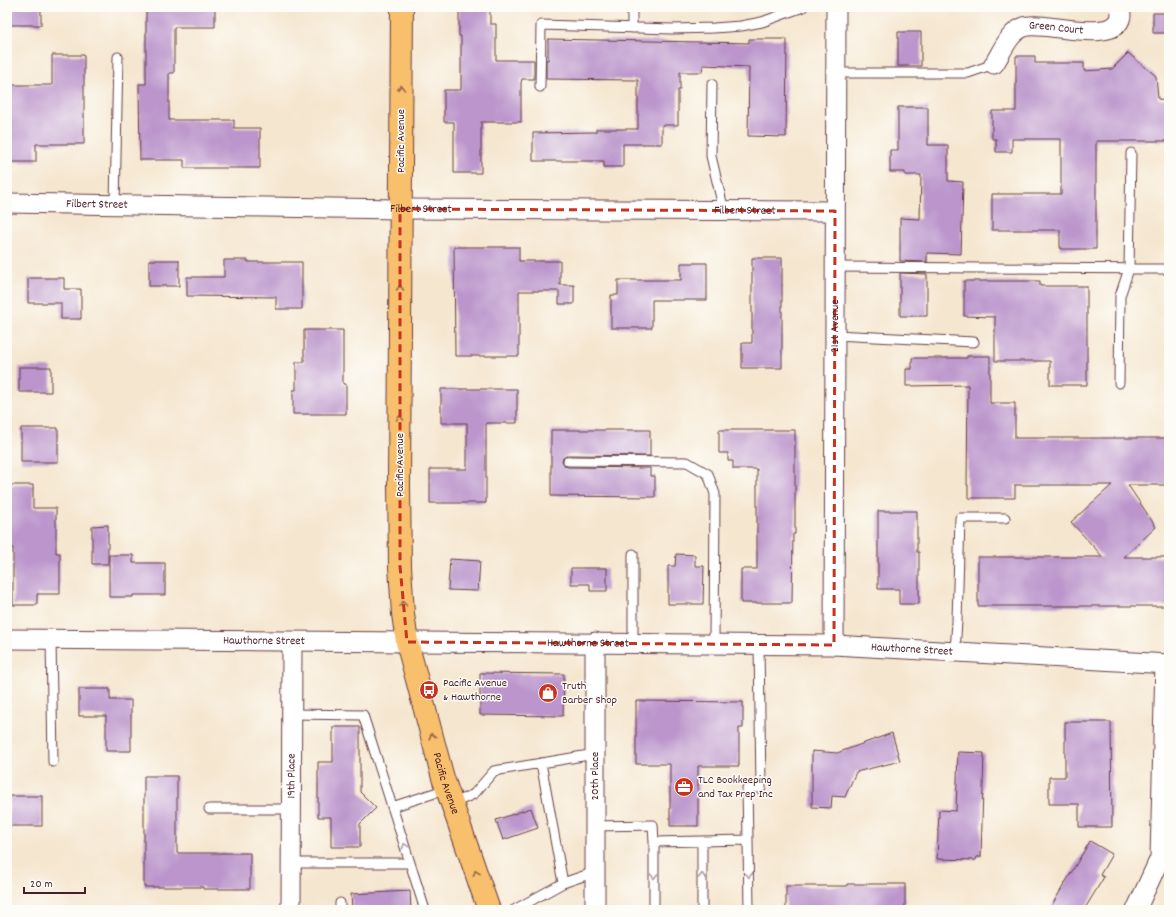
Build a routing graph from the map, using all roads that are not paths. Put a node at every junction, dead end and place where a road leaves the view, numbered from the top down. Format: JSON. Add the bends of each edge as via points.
{"nodes":[{"id":1,"x":402,"y":7,"type":"edge"},
{"id":2,"x":632,"y":7,"type":"edge"},
{"id":3,"x":803,"y":7,"type":"edge"},
{"id":4,"x":836,"y":7,"type":"edge"},
{"id":5,"x":1120,"y":7,"type":"edge"},
{"id":6,"x":632,"y":28,"type":"junction"},
{"id":7,"x":118,"y":57,"type":"dead end"},
{"id":8,"x":994,"y":64,"type":"joint"},
{"id":9,"x":836,"y":74,"type":"junction"},
{"id":10,"x":712,"y":84,"type":"dead end"},
{"id":11,"x":540,"y":87,"type":"dead end"},
{"id":12,"x":1131,"y":153,"type":"dead end"},
{"id":13,"x":7,"y":203,"type":"edge"},
{"id":14,"x":115,"y":205,"type":"junction"},
{"id":15,"x":400,"y":209,"type":"junction"},
{"id":16,"x":724,"y":211,"type":"junction"},
{"id":17,"x":835,"y":211,"type":"junction"},
{"id":18,"x":835,"y":267,"type":"junction"},
{"id":19,"x":1129,"y":269,"type":"junction"},
{"id":20,"x":1169,"y":269,"type":"edge"},
{"id":21,"x":835,"y":335,"type":"junction"},
{"id":22,"x":974,"y":342,"type":"dead end"},
{"id":23,"x":1119,"y":383,"type":"dead end"},
{"id":24,"x":568,"y":461,"type":"dead end"},
{"id":25,"x":1005,"y":518,"type":"dead end"},
{"id":26,"x":633,"y":554,"type":"dead end"},
{"id":27,"x":7,"y":639,"type":"edge"},
{"id":28,"x":51,"y":640,"type":"junction"},
{"id":29,"x":292,"y":642,"type":"junction"},
{"id":30,"x":408,"y":642,"type":"junction"},
{"id":31,"x":596,"y":642,"type":"junction"},
{"id":32,"x":633,"y":642,"type":"junction"},
{"id":33,"x":714,"y":644,"type":"junction"},
{"id":34,"x":759,"y":644,"type":"junction"},
{"id":35,"x":834,"y":645,"type":"junction"},
{"id":36,"x":955,"y":652,"type":"junction"},
{"id":37,"x":1167,"y":664,"type":"edge"},
{"id":38,"x":292,"y":714,"type":"junction"},
{"id":39,"x":595,"y":754,"type":"junction"},
{"id":40,"x":53,"y":762,"type":"dead end"},
{"id":41,"x":541,"y":763,"type":"junction"},
{"id":42,"x":450,"y":797,"type":"junction"},
{"id":43,"x":392,"y":807,"type":"junction"},
{"id":44,"x":209,"y":809,"type":"dead end"},
{"id":45,"x":292,"y":809,"type":"junction"},
{"id":46,"x":595,"y":826,"type":"junction"},
{"id":47,"x":748,"y":840,"type":"junction"},
{"id":48,"x":702,"y":841,"type":"junction"},
{"id":49,"x":654,"y":842,"type":"junction"},
{"id":50,"x":1164,"y":858,"type":"edge"},
{"id":51,"x":291,"y":863,"type":"junction"},
{"id":52,"x":410,"y":863,"type":"junction"},
{"id":53,"x":595,"y":872,"type":"junction"},
{"id":54,"x":563,"y":883,"type":"junction"},
{"id":55,"x":291,"y":910,"type":"edge"},
{"id":56,"x":426,"y":910,"type":"edge"},
{"id":57,"x":489,"y":910,"type":"edge"},
{"id":58,"x":514,"y":910,"type":"edge"},
{"id":59,"x":595,"y":910,"type":"edge"},
{"id":60,"x":654,"y":910,"type":"edge"},
{"id":61,"x":702,"y":910,"type":"edge"},
{"id":62,"x":749,"y":910,"type":"edge"},
{"id":63,"x":1136,"y":910,"type":"edge"}],
"edges":[{"from":15,"to":1,"type":"main road","name":"Pacific Avenue","one_way":true},
{"from":2,"to":6,"type":"lane"},
{"from":3,"to":6,"type":"lane","via":[[762,22],[741,26]]},
{"from":4,"to":9,"type":"street","name":"21st Avenue"},
{"from":5,"to":8,"type":"street","name":"Green Court","via":[[1121,16],[1118,23],[1106,30],[1092,32],[1024,27],[1010,37]]},
{"from":6,"to":11,"type":"lane","via":[[541,25]]},
{"from":7,"to":14,"type":"lane"},
{"from":8,"to":9,"type":"lane","via":[[968,73]]},
{"from":9,"to":17,"type":"street","name":"21st Avenue"},
{"from":10,"to":16,"type":"lane","via":[[711,156]]},
{"from":12,"to":19,"type":"lane"},
{"from":13,"to":14,"type":"street","name":"Filbert Street"},
{"from":14,"to":15,"type":"street","name":"Filbert Street"},
{"from":15,"to":16,"type":"street","name":"Filbert Street"},
{"from":30,"to":15,"type":"main road","name":"Pacific Avenue","one_way":true,"via":[[400,566]]},
{"from":16,"to":17,"type":"street","name":"Filbert Street"},
{"from":17,"to":18,"type":"street","name":"21st Avenue"},
{"from":18,"to":19,"type":"lane"},
{"from":18,"to":21,"type":"street","name":"21st Avenue"},
{"from":19,"to":20,"type":"lane"},
{"from":19,"to":23,"type":"lane","via":[[1120,296]]},
{"from":21,"to":22,"type":"lane"},
{"from":21,"to":35,"type":"street","name":"21st Avenue"},
{"from":24,"to":33,"type":"lane","via":[[687,462],[708,474],[715,494]]},
{"from":25,"to":36,"type":"lane","via":[[960,518]]},
{"from":26,"to":32,"type":"lane"},
{"from":27,"to":28,"type":"street","name":"Hawthorne Street"},
{"from":28,"to":29,"type":"street","name":"Hawthorne Street"},
{"from":28,"to":40,"type":"lane"},
{"from":29,"to":30,"type":"street","name":"Hawthorne Street"},
{"from":29,"to":38,"type":"street","name":"19th Place"},
{"from":30,"to":31,"type":"street","name":"Hawthorne Street"},
{"from":42,"to":30,"type":"main road","name":"Pacific Avenue","one_way":true,"via":[[425,714]]},
{"from":31,"to":32,"type":"street","name":"Hawthorne Street"},
{"from":31,"to":39,"type":"street","name":"20th Place"},
{"from":32,"to":33,"type":"street","name":"Hawthorne Street"},
{"from":33,"to":34,"type":"street","name":"Hawthorne Street"},
{"from":34,"to":35,"type":"street","name":"Hawthorne Street"},
{"from":34,"to":47,"type":"lane","via":[[761,788],[747,788]]},
{"from":35,"to":36,"type":"street","name":"Hawthorne Street"},
{"from":36,"to":37,"type":"street","name":"Hawthorne Street"},
{"from":37,"to":50,"type":"street"},
{"from":38,"to":43,"type":"lane","via":[[363,715]]},
{"from":38,"to":45,"type":"street","name":"19th Place"},
{"from":39,"to":41,"type":"lane"},
{"from":39,"to":46,"type":"street","name":"20th Place"},
{"from":41,"to":42,"type":"lane","via":[[494,771],[474,794]]},
{"from":41,"to":54,"type":"lane"},
{"from":42,"to":43,"type":"lane"},
{"from":57,"to":42,"type":"main road","name":"Pacific Avenue","one_way":true},
{"from":52,"to":43,"type":"lane","one_way":true},
{"from":44,"to":45,"type":"lane"},
{"from":45,"to":51,"type":"street","name":"19th Place"},
{"from":46,"to":49,"type":"lane","via":[[653,825]]},
{"from":46,"to":53,"type":"street","name":"20th Place"},
{"from":47,"to":48,"type":"lane"},
{"from":47,"to":62,"type":"lane","one_way":true},
{"from":48,"to":49,"type":"lane"},
{"from":61,"to":48,"type":"lane","one_way":true},
{"from":49,"to":60,"type":"lane","one_way":true},
{"from":50,"to":63,"type":"street"},
{"from":51,"to":52,"type":"lane"},
{"from":51,"to":55,"type":"street","name":"19th Place"},
{"from":52,"to":56,"type":"lane"},
{"from":53,"to":54,"type":"lane"},
{"from":53,"to":59,"type":"street","name":"20th Place"},
{"from":54,"to":58,"type":"lane"}]}
